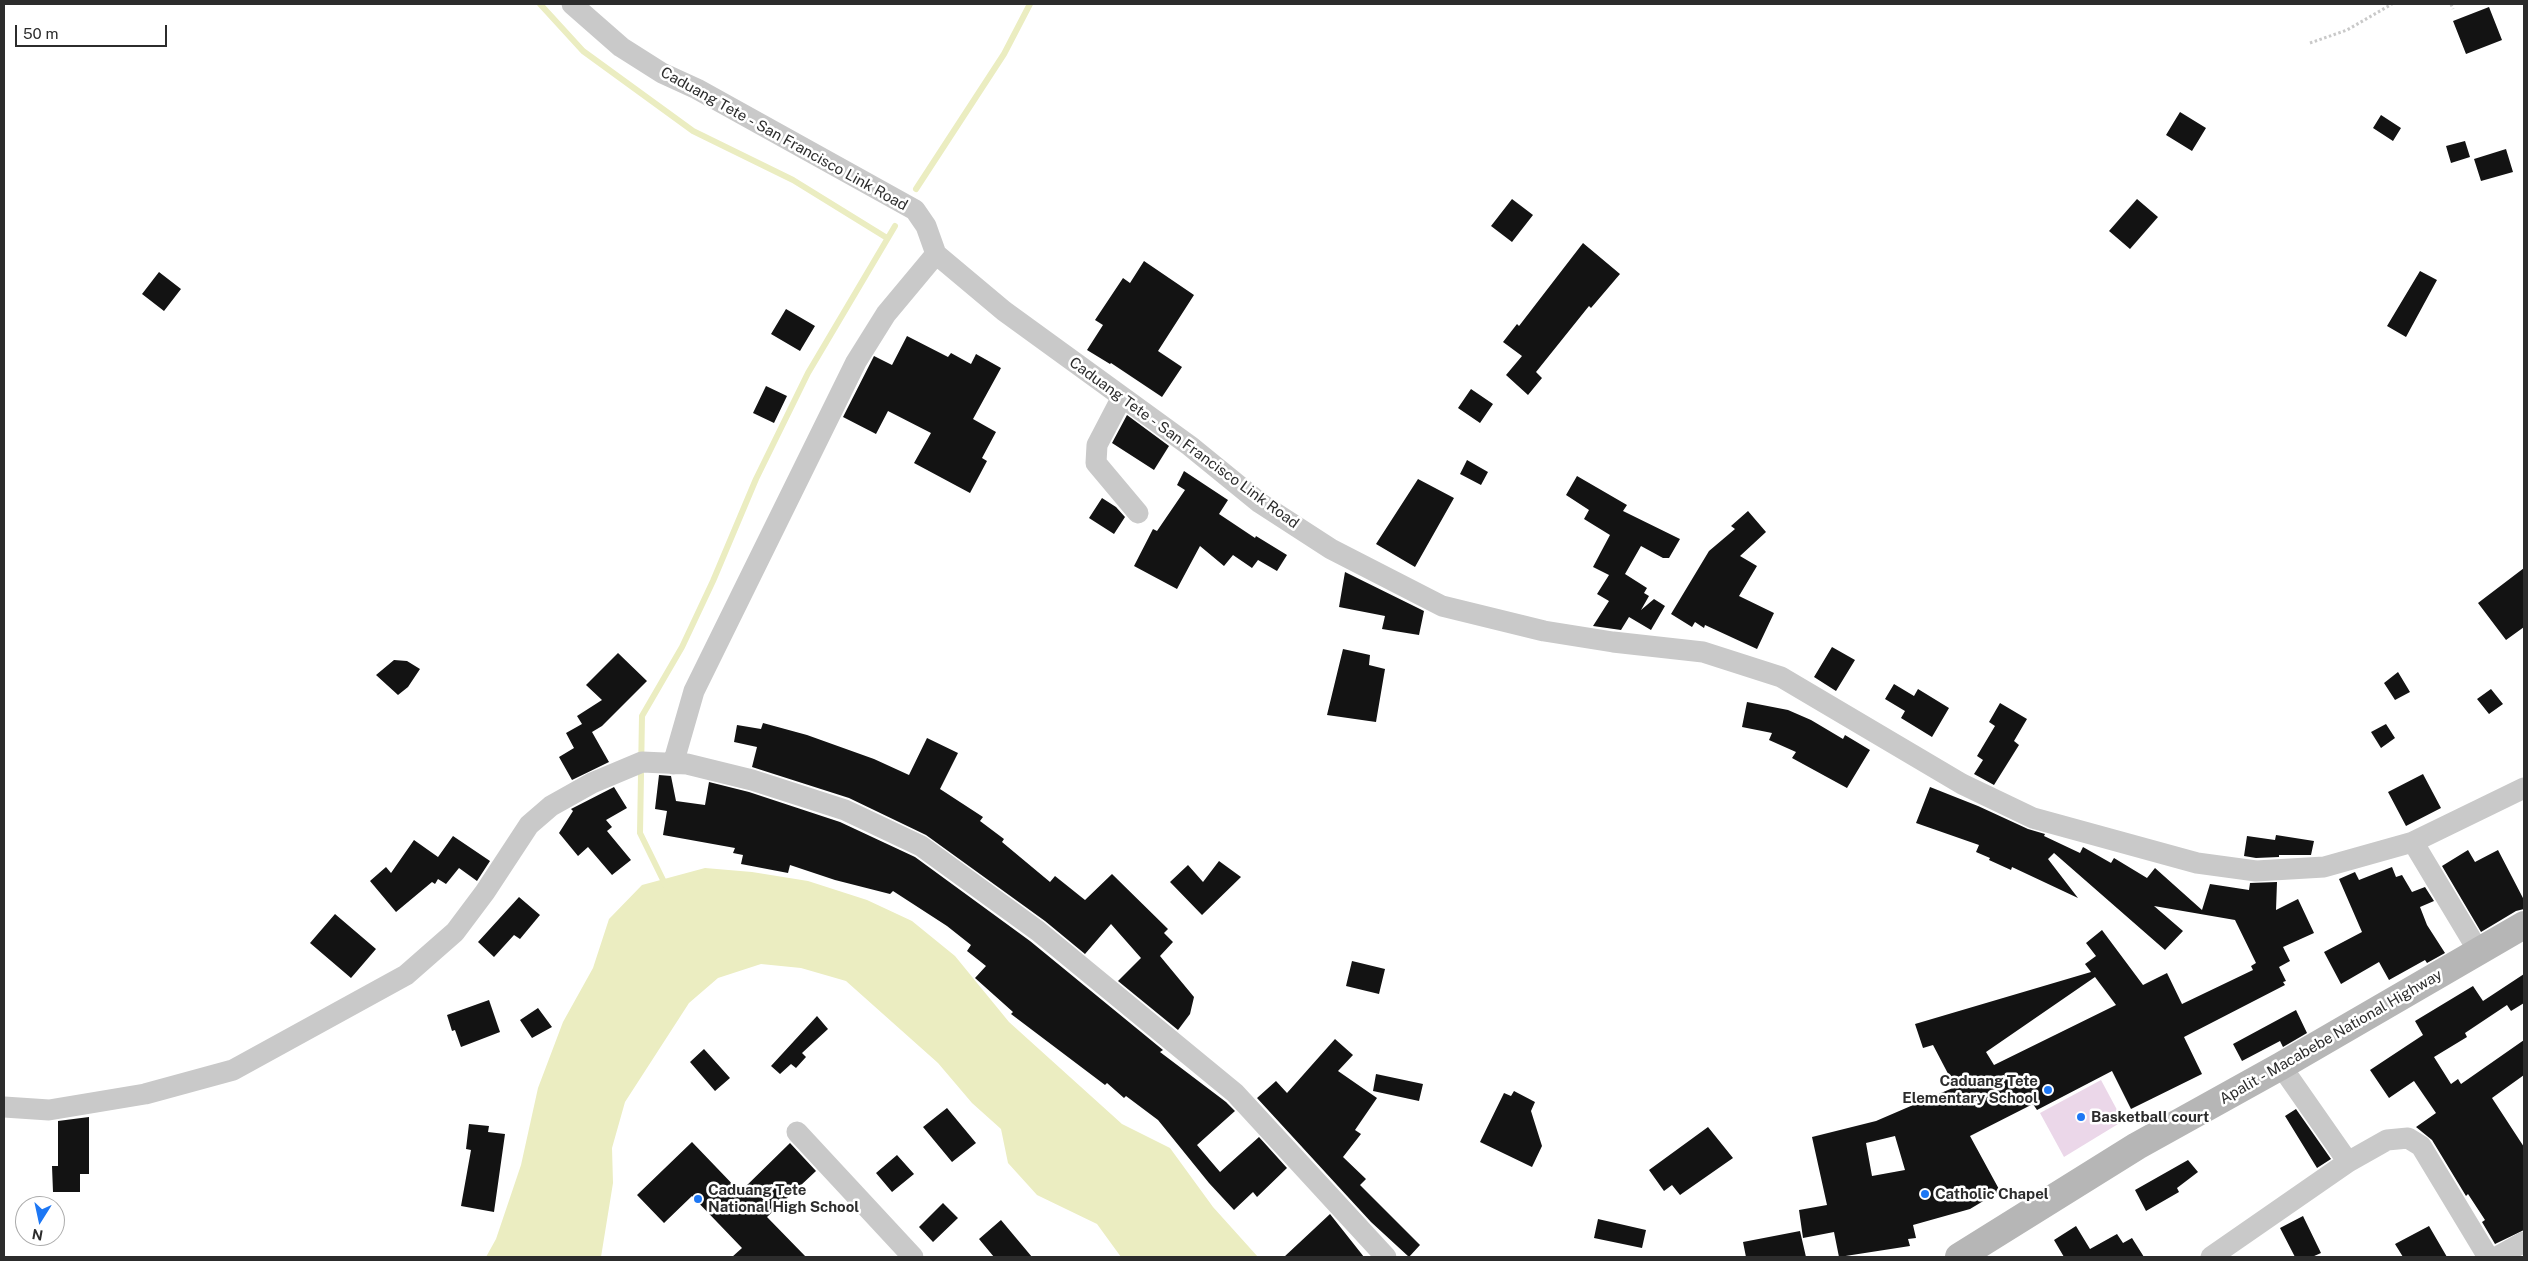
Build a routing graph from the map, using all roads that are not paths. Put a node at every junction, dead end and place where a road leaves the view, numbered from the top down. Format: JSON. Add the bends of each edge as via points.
{"nodes":[{"id":1,"x":572,"y":4,"type":"edge"},
{"id":2,"x":936,"y":254,"type":"junction"},
{"id":3,"x":1122,"y":397,"type":"junction"},
{"id":4,"x":1138,"y":513,"type":"dead end"},
{"id":5,"x":673,"y":764,"type":"junction"},
{"id":6,"x":2524,"y":788,"type":"edge"},
{"id":7,"x":2413,"y":842,"type":"junction"},
{"id":8,"x":2524,"y":925,"type":"edge"},
{"id":9,"x":2479,"y":952,"type":"junction"},
{"id":10,"x":2281,"y":1066,"type":"junction"},
{"id":11,"x":4,"y":1107,"type":"edge"},
{"id":12,"x":796,"y":1132,"type":"dead end"},
{"id":13,"x":2348,"y":1162,"type":"junction"},
{"id":14,"x":2524,"y":1242,"type":"edge"},
{"id":15,"x":913,"y":1257,"type":"edge"},
{"id":16,"x":1386,"y":1257,"type":"edge"},
{"id":17,"x":1960,"y":1257,"type":"edge"},
{"id":18,"x":2211,"y":1257,"type":"edge"},
{"id":19,"x":2488,"y":1257,"type":"edge"},
{"id":20,"x":2497,"y":1257,"type":"edge"}],
"edges":[{"from":1,"to":2,"type":"street","name":"Caduang Tete - San Francisco Link Road","via":[[621,46],[662,73],[697,89],[915,210],[926,226]]},
{"from":2,"to":3,"type":"street","name":"Caduang Tete - San Francisco Link Road","via":[[1004,310]]},
{"from":2,"to":5,"type":"street","via":[[886,314],[856,362],[694,691]]},
{"from":3,"to":4,"type":"street","via":[[1097,445],[1096,463]]},
{"from":3,"to":7,"type":"street","name":"Caduang Tete - San Francisco Link Road","via":[[1190,446],[1260,503],[1331,549],[1442,606],[1544,631],[1703,652],[1781,677],[1962,784],[2033,818],[2197,863],[2256,871],[2324,867]]},
{"from":5,"to":11,"type":"street","via":[[642,762],[592,783],[550,806],[529,826],[455,932],[406,974],[233,1070],[145,1094],[68,1107],[49,1110]]},
{"from":5,"to":16,"type":"street","via":[[687,764],[752,780],[845,810],[921,846],[1038,931],[1235,1093]]},
{"from":6,"to":7,"type":"street","name":"Caduang Tete - San Francisco Link Road"},
{"from":7,"to":9,"type":"street"},
{"from":8,"to":9,"type":"main road","name":"Apalit - Macabebe National Highway"},
{"from":9,"to":10,"type":"main road","name":"Apalit - Macabebe National Highway"},
{"from":10,"to":13,"type":"street"},
{"from":10,"to":17,"type":"main road","name":"Apalit - Macabebe National Highway","via":[[2137,1146]]},
{"from":12,"to":15,"type":"street"},
{"from":13,"to":18,"type":"street"},
{"from":13,"to":19,"type":"street","via":[[2387,1140],[2408,1138],[2420,1146]]},
{"from":14,"to":20,"type":"street"}]}
